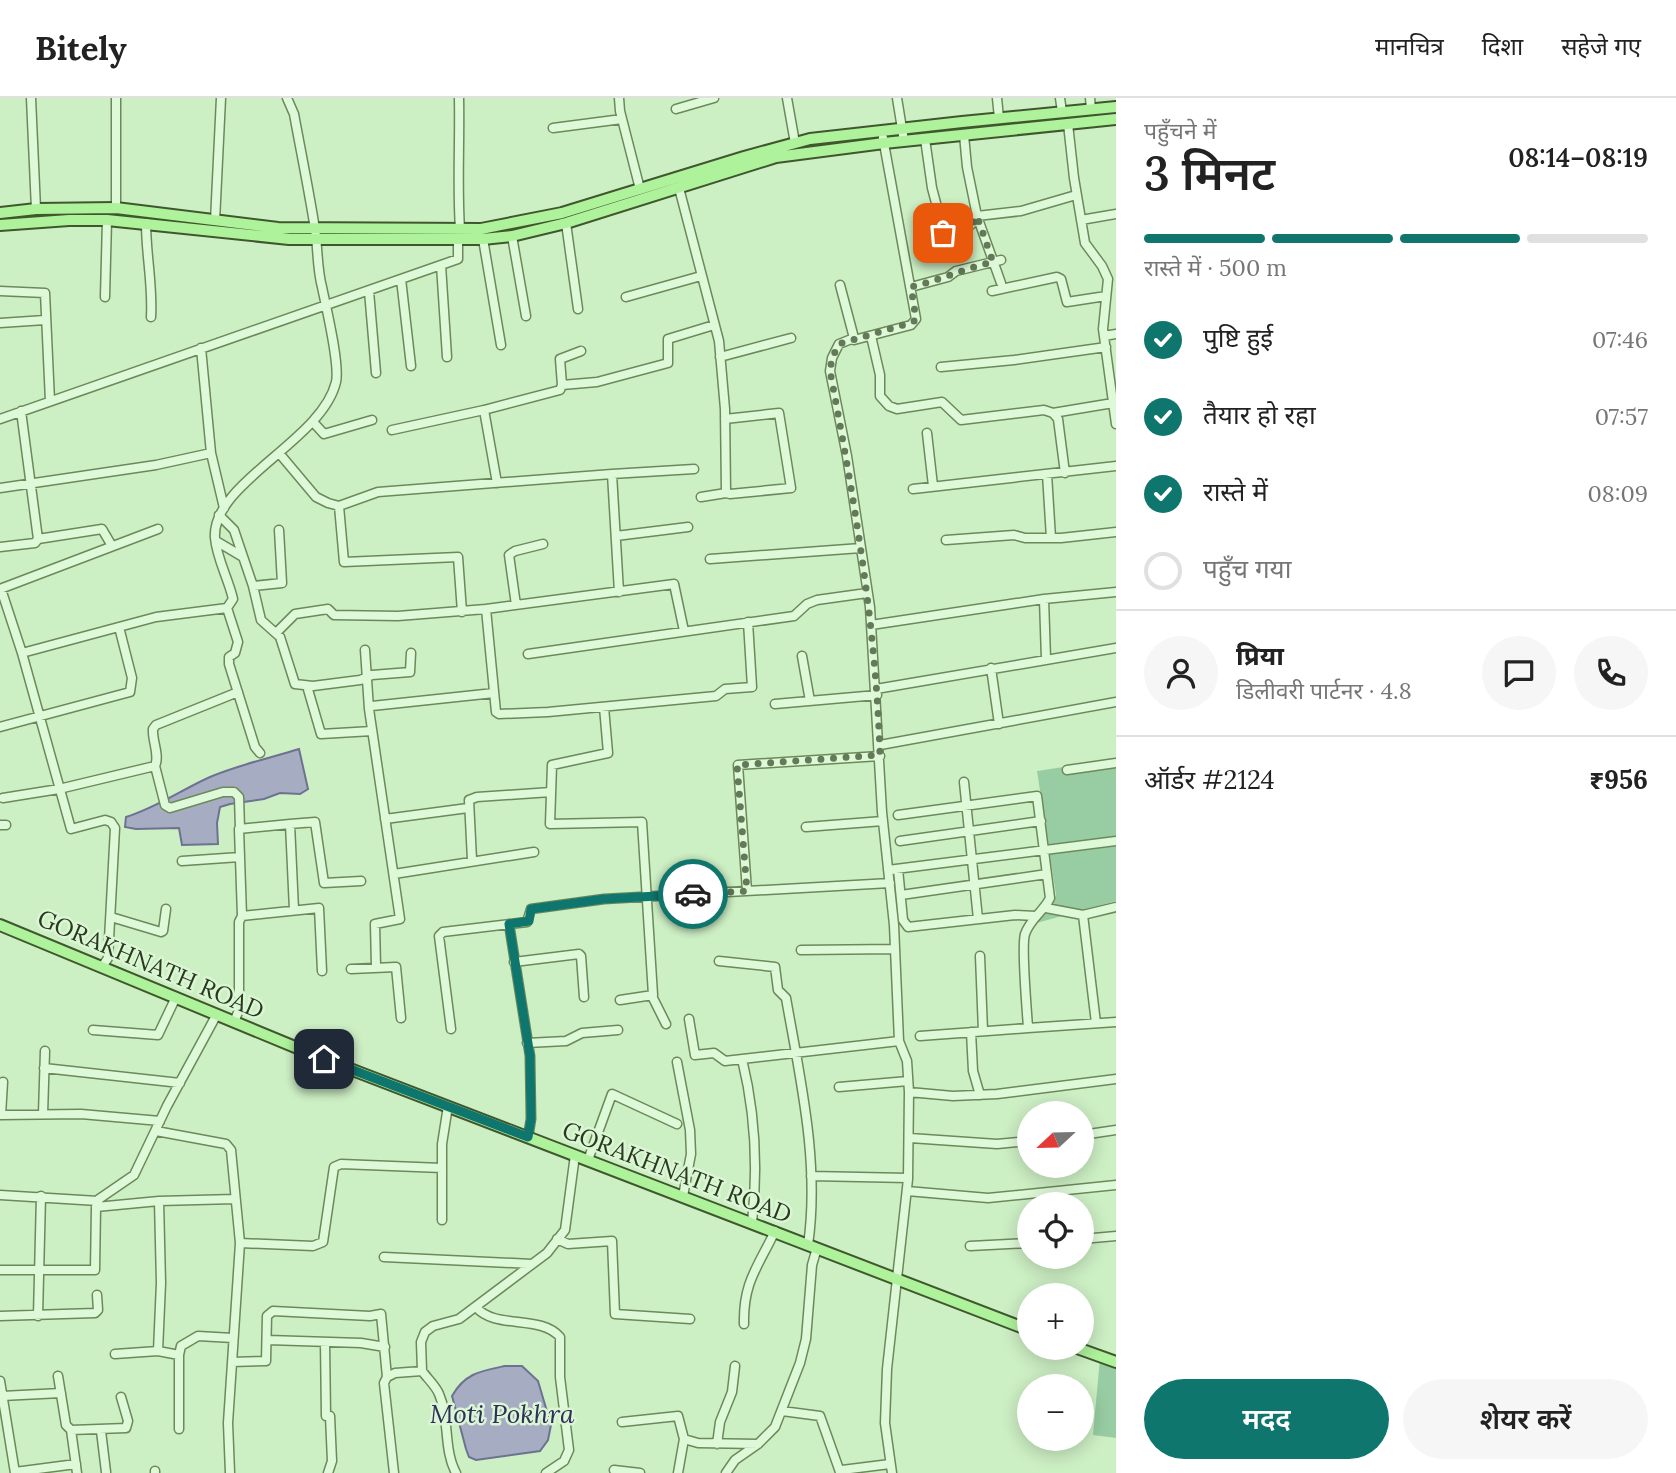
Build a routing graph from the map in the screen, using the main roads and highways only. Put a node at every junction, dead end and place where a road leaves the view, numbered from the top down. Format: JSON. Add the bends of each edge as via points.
{"nodes":[{"id":1,"x":1091,"y":104,"type":"edge"},
{"id":2,"x":1116,"y":107,"type":"edge"},
{"id":3,"x":1116,"y":119,"type":"edge"},
{"id":4,"x":883,"y":137,"type":"junction"},
{"id":5,"x":0,"y":212,"type":"edge"},
{"id":6,"x":0,"y":225,"type":"edge"},
{"id":7,"x":315,"y":234,"type":"junction"},
{"id":8,"x":459,"y":235,"type":"junction"},
{"id":9,"x":0,"y":925,"type":"edge"},
{"id":10,"x":1017,"y":1325,"type":"edge"},
{"id":11,"x":1094,"y":1354,"type":"edge"},
{"id":12,"x":1116,"y":1362,"type":"edge"}],
"edges":[{"from":1,"to":2,"type":"main road"},
{"from":1,"to":4,"type":"main road","via":[[1062,112],[902,129]]},
{"from":3,"to":4,"type":"main road","via":[[904,141]]},
{"from":4,"to":8,"type":"main road","via":[[795,143],[562,213]]},
{"from":4,"to":8,"type":"main road","via":[[776,157],[512,236],[483,239]]},
{"from":5,"to":7,"type":"main road","via":[[116,208]]},
{"from":6,"to":7,"type":"main road","via":[[107,220],[289,239]]},
{"from":7,"to":8,"type":"main road"},
{"from":9,"to":10,"type":"main road","name":"GORAKHNATH ROAD","via":[[448,1107]]},
{"from":11,"to":12,"type":"main road"}]}
